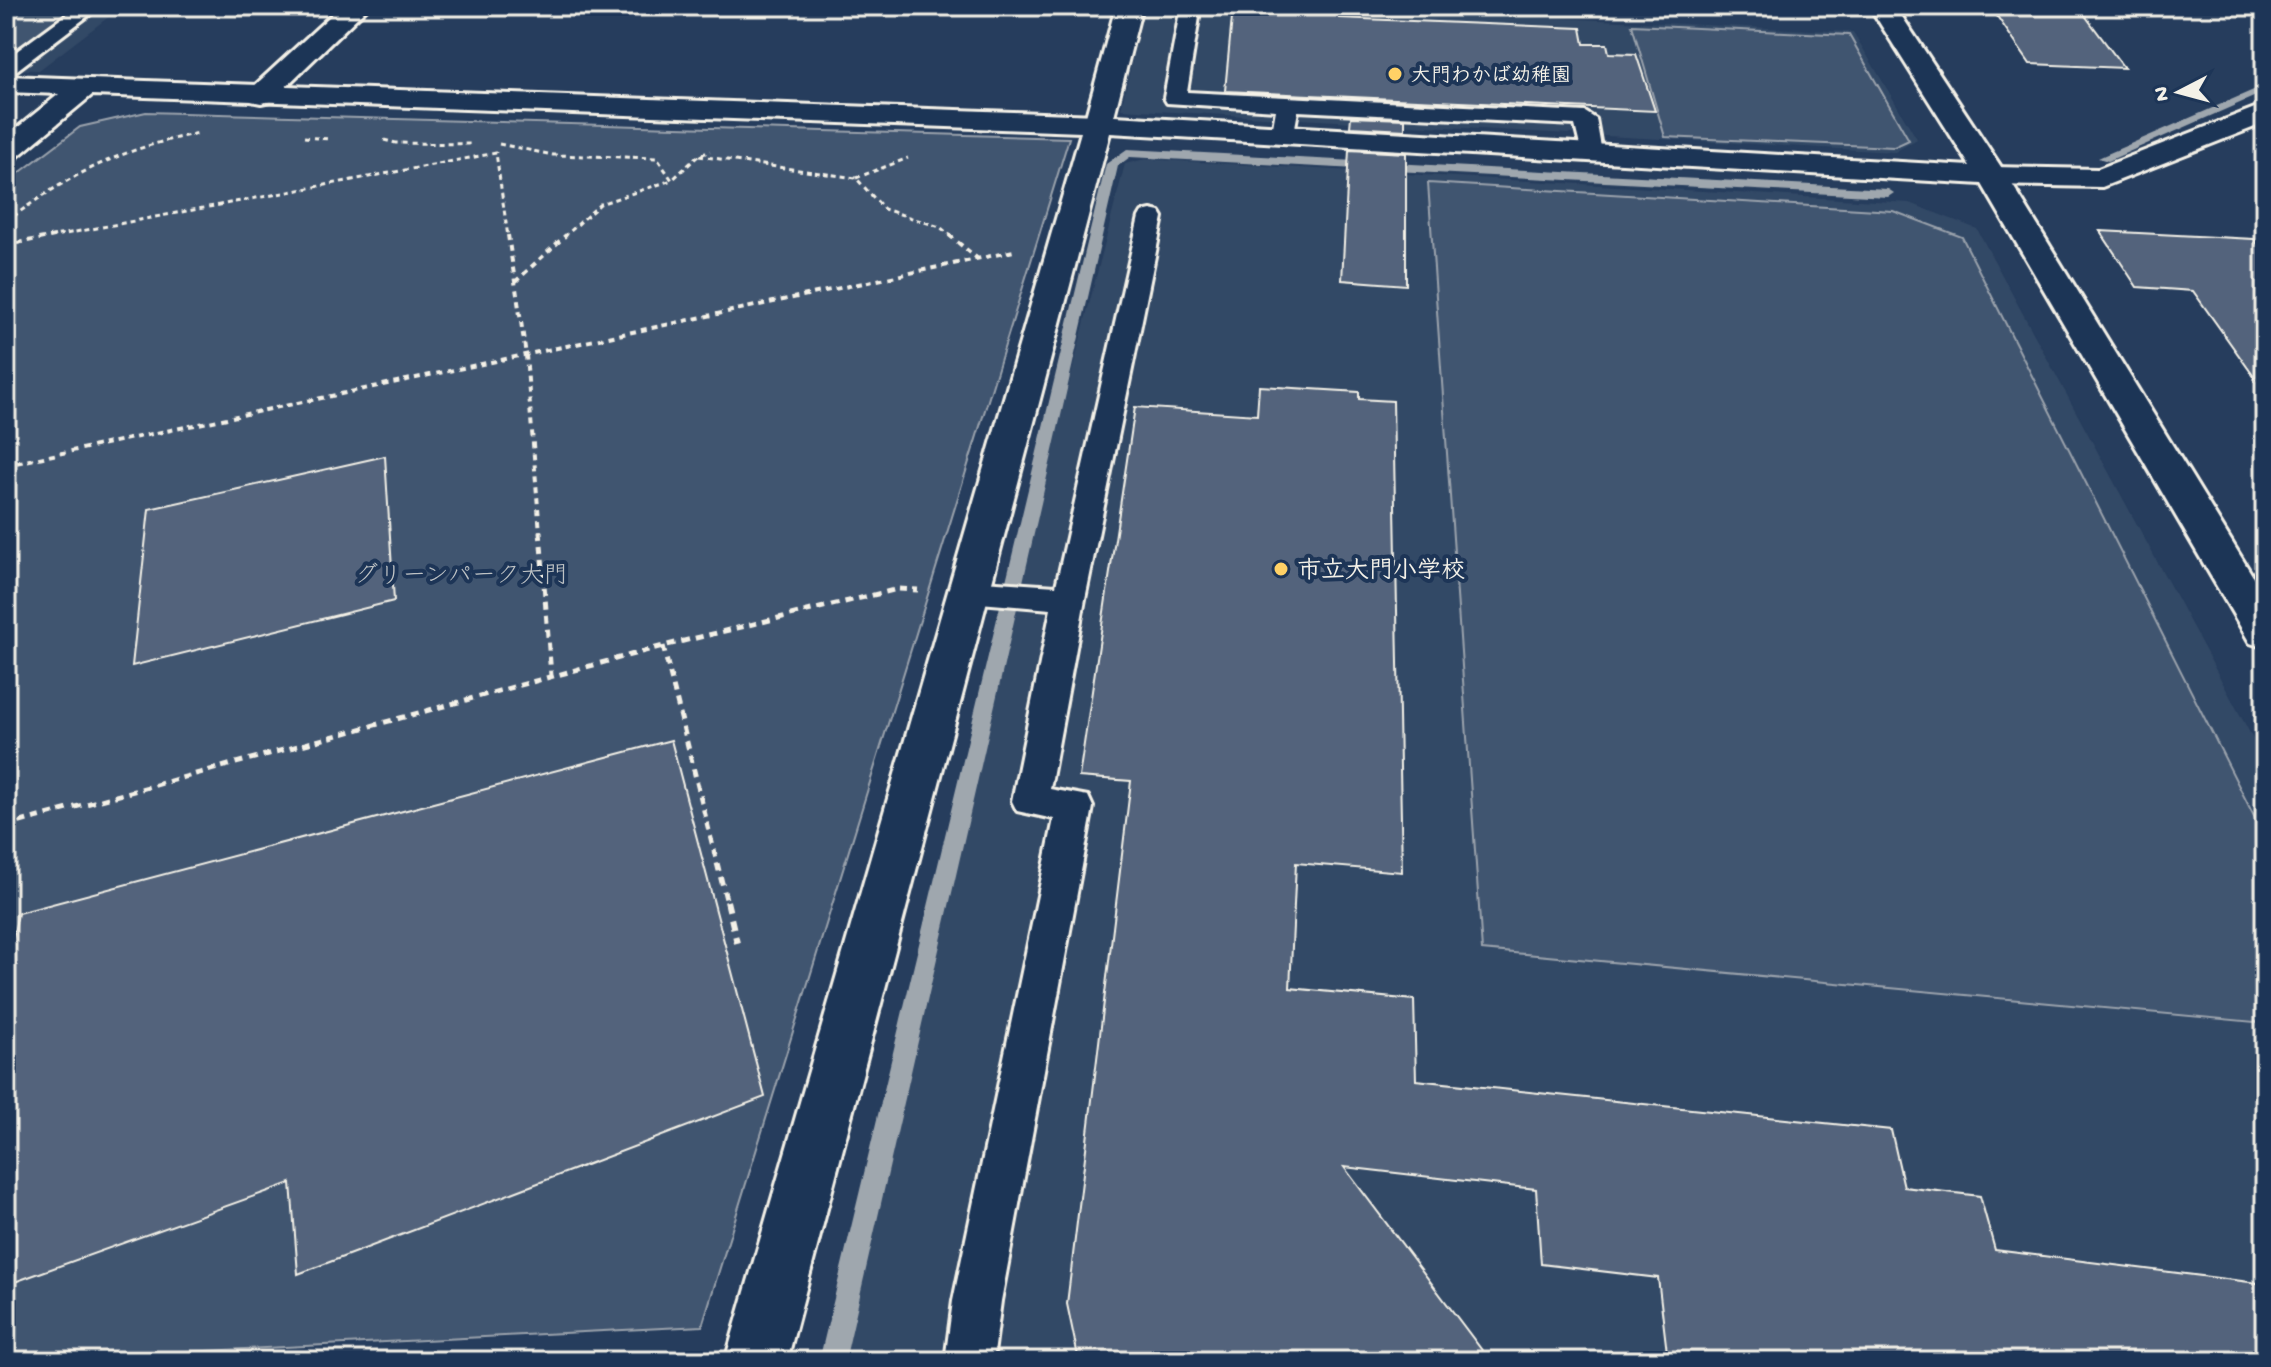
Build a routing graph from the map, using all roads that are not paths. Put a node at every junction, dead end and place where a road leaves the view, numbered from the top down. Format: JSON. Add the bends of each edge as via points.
{"nodes":[{"id":1,"x":91,"y":6,"type":"edge"},
{"id":2,"x":356,"y":6,"type":"edge"},
{"id":3,"x":1129,"y":6,"type":"edge"},
{"id":4,"x":1882,"y":6,"type":"edge"},
{"id":5,"x":1189,"y":17,"type":"dead end"},
{"id":6,"x":6,"y":69,"type":"edge"},
{"id":7,"x":6,"y":84,"type":"edge"},
{"id":8,"x":84,"y":88,"type":"junction"},
{"id":9,"x":261,"y":95,"type":"junction"},
{"id":10,"x":1288,"y":104,"type":"junction"},
{"id":11,"x":2265,"y":113,"type":"edge"},
{"id":12,"x":1098,"y":124,"type":"junction"},
{"id":13,"x":1282,"y":135,"type":"junction"},
{"id":14,"x":6,"y":152,"type":"edge"},
{"id":15,"x":1591,"y":153,"type":"junction"},
{"id":16,"x":1992,"y":176,"type":"junction"},
{"id":17,"x":1151,"y":217,"type":"dead end"},
{"id":18,"x":968,"y":591,"type":"junction"},
{"id":19,"x":1069,"y":599,"type":"junction"},
{"id":20,"x":2265,"y":632,"type":"edge"},
{"id":21,"x":756,"y":1361,"type":"edge"},
{"id":22,"x":969,"y":1361,"type":"edge"}],
"edges":[{"from":1,"to":6,"type":"lane"},
{"from":2,"to":9,"type":"street"},
{"from":3,"to":12,"type":"street"},
{"from":4,"to":16,"type":"street"},
{"from":5,"to":10,"type":"lane","via":[[1175,98]]},
{"from":7,"to":8,"type":"street"},
{"from":8,"to":9,"type":"street"},
{"from":8,"to":14,"type":"street"},
{"from":9,"to":12,"type":"street"},
{"from":10,"to":13,"type":"lane"},
{"from":10,"to":15,"type":"lane","via":[[1585,119]]},
{"from":11,"to":16,"type":"street","via":[[2102,178]]},
{"from":12,"to":13,"type":"street"},
{"from":12,"to":18,"type":"street"},
{"from":13,"to":15,"type":"street"},
{"from":15,"to":16,"type":"street"},
{"from":16,"to":20,"type":"street"},
{"from":17,"to":19,"type":"lane"},
{"from":18,"to":19,"type":"lane"},
{"from":18,"to":21,"type":"street"},
{"from":19,"to":22,"type":"lane","via":[[1030,801],[1075,807]]}]}
